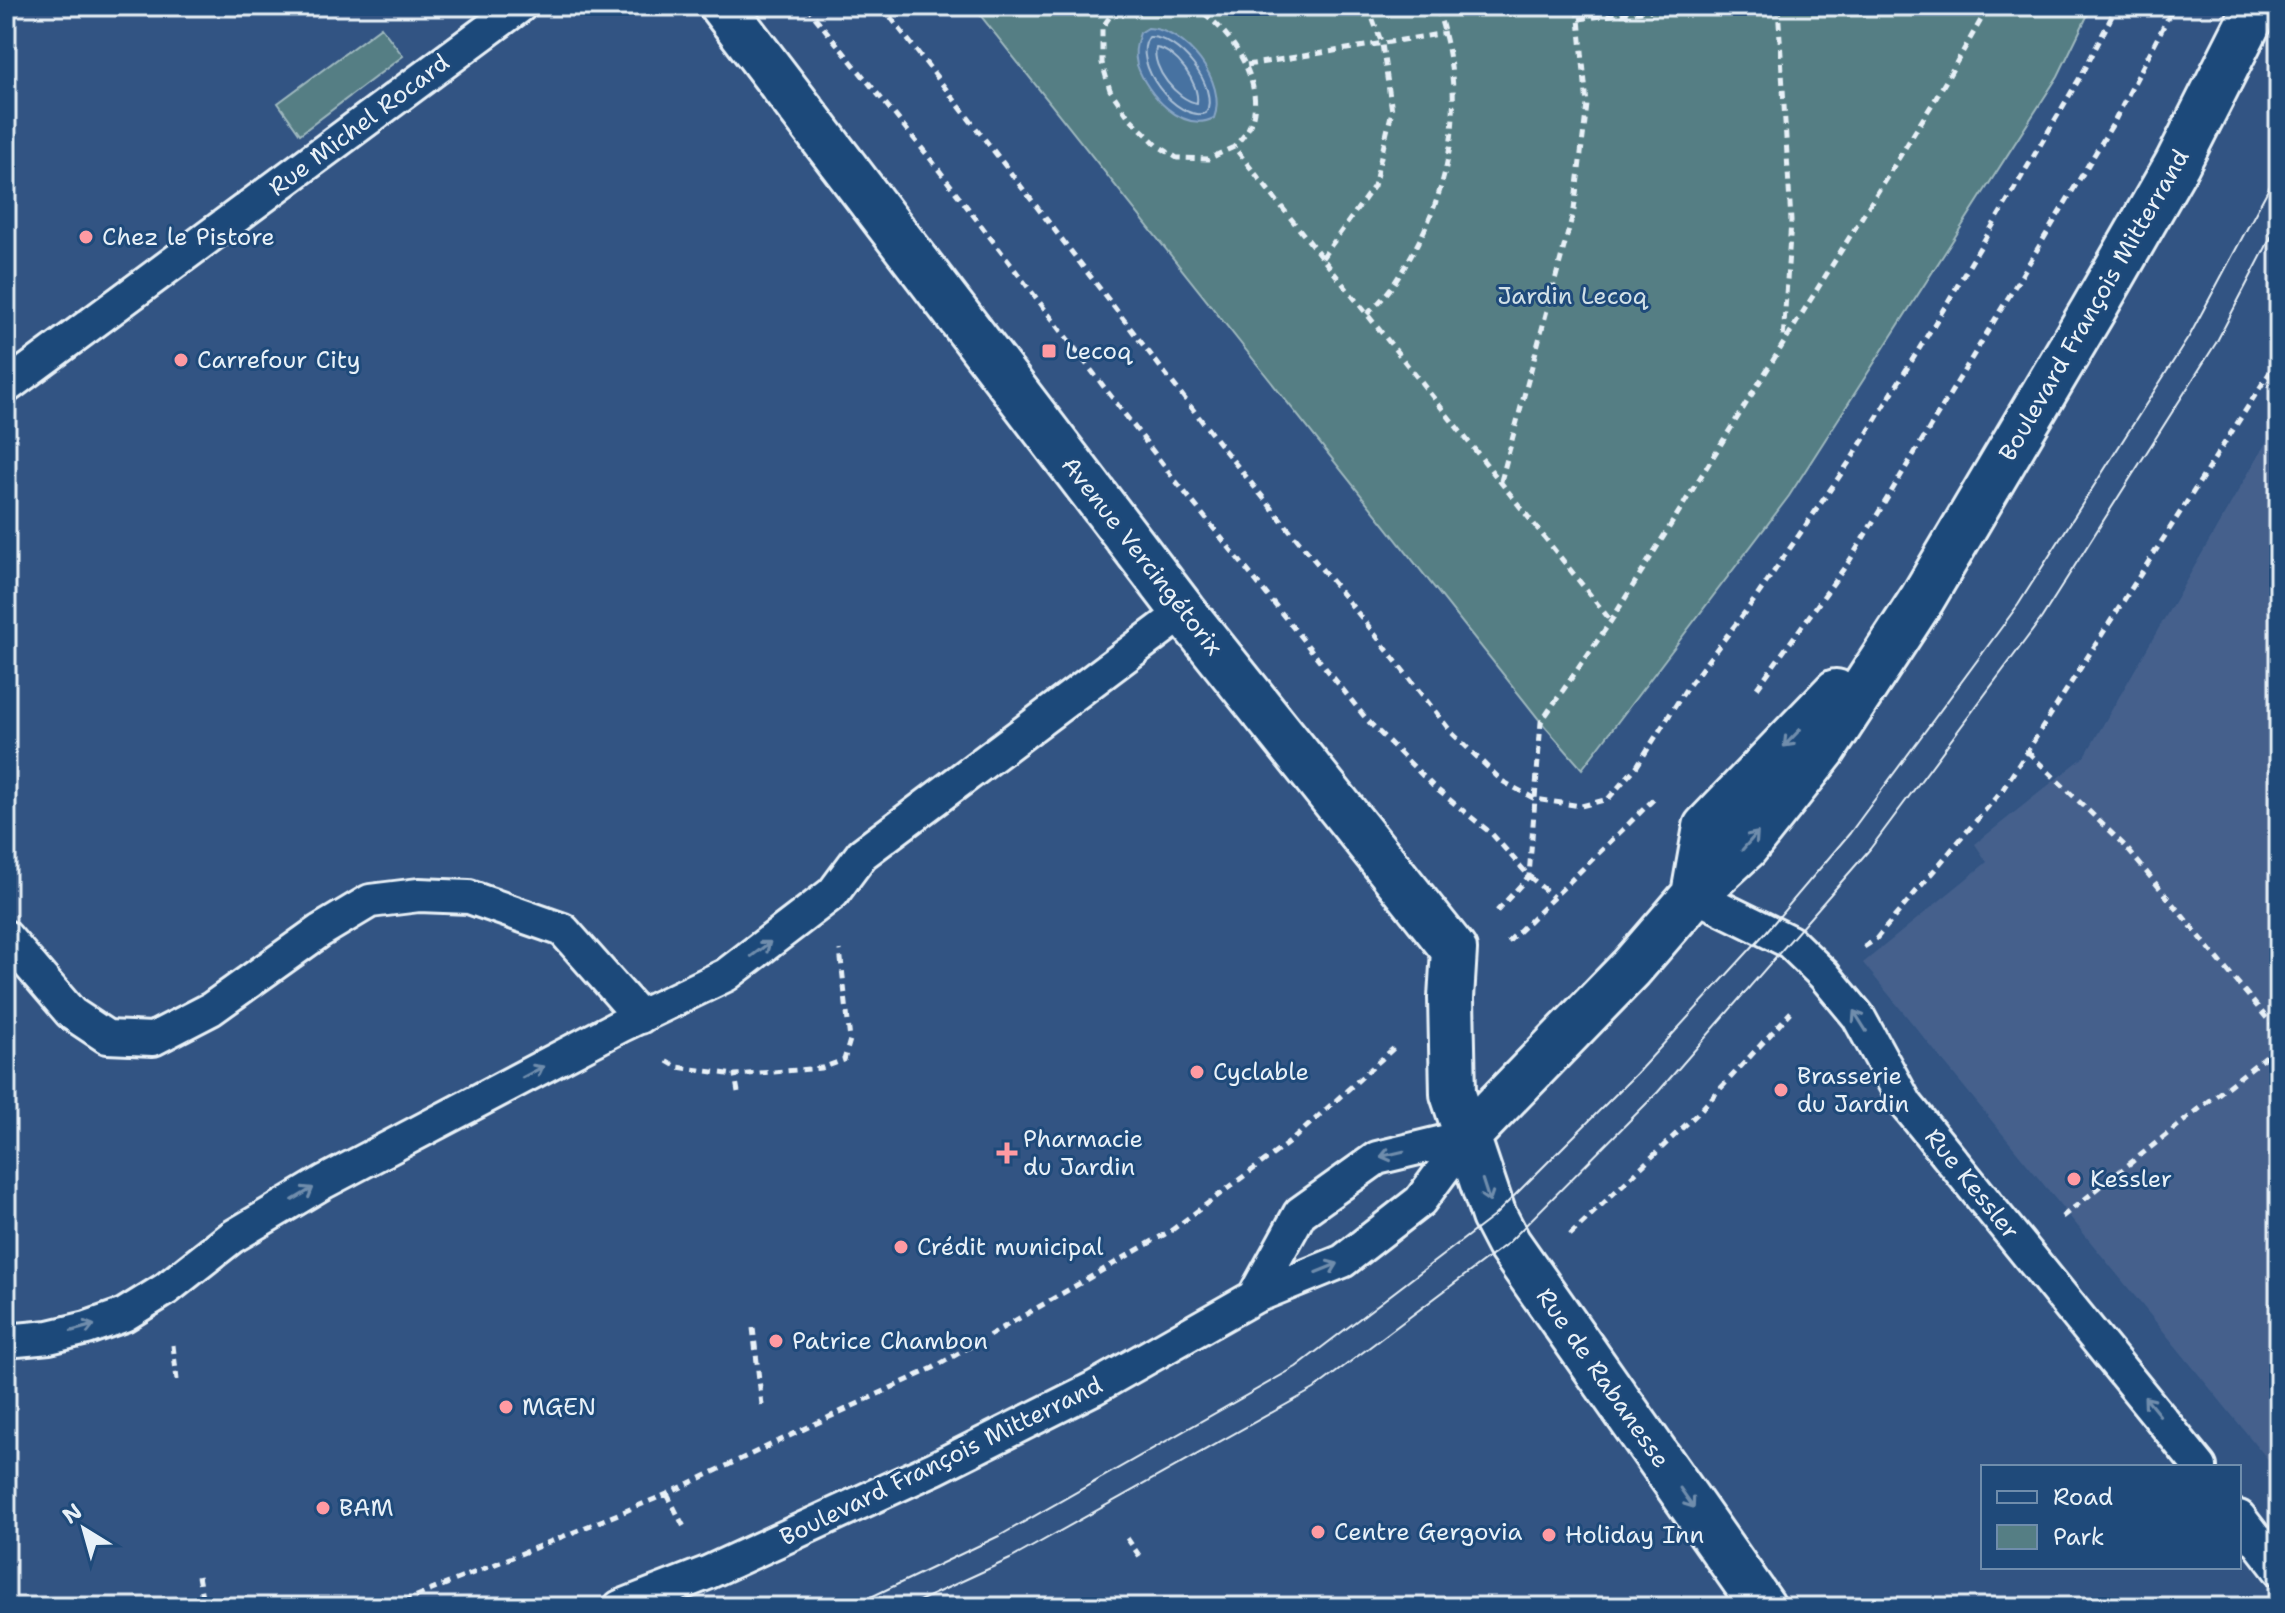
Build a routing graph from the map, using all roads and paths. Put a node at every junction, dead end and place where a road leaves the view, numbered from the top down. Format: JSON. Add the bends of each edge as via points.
{"nodes":[{"id":1,"x":520,"y":6,"type":"edge"},
{"id":2,"x":722,"y":6,"type":"edge"},
{"id":3,"x":806,"y":6,"type":"edge"},
{"id":4,"x":882,"y":6,"type":"edge"},
{"id":5,"x":1117,"y":6,"type":"edge"},
{"id":6,"x":1192,"y":6,"type":"edge"},
{"id":7,"x":1368,"y":6,"type":"edge"},
{"id":8,"x":1436,"y":6,"type":"edge"},
{"id":9,"x":1574,"y":6,"type":"edge"},
{"id":10,"x":1686,"y":6,"type":"edge"},
{"id":11,"x":1778,"y":6,"type":"edge"},
{"id":12,"x":1989,"y":6,"type":"edge"},
{"id":13,"x":2117,"y":6,"type":"edge"},
{"id":14,"x":2174,"y":6,"type":"edge"},
{"id":15,"x":2257,"y":6,"type":"edge"},
{"id":16,"x":1200,"y":8,"type":"edge"},
{"id":17,"x":1579,"y":19,"type":"junction"},
{"id":18,"x":1446,"y":33,"type":"junction"},
{"id":19,"x":1382,"y":44,"type":"junction"},
{"id":20,"x":1247,"y":65,"type":"junction"},
{"id":21,"x":1234,"y":147,"type":"junction"},
{"id":22,"x":1322,"y":258,"type":"junction"},
{"id":23,"x":1367,"y":314,"type":"junction"},
{"id":24,"x":1783,"y":341,"type":"junction"},
{"id":25,"x":2279,"y":358,"type":"edge"},
{"id":26,"x":6,"y":387,"type":"edge"},
{"id":27,"x":1500,"y":482,"type":"junction"},
{"id":28,"x":1184,"y":612,"type":"junction"},
{"id":29,"x":1611,"y":621,"type":"junction"},
{"id":30,"x":1751,"y":696,"type":"dead end"},
{"id":31,"x":2028,"y":752,"type":"junction"},
{"id":32,"x":1667,"y":785,"type":"dead end"},
{"id":33,"x":1535,"y":799,"type":"junction"},
{"id":34,"x":1529,"y":876,"type":"junction"},
{"id":35,"x":833,"y":893,"type":"junction"},
{"id":36,"x":1694,"y":895,"type":"junction"},
{"id":37,"x":1553,"y":897,"type":"junction"},
{"id":38,"x":1493,"y":914,"type":"dead end"},
{"id":39,"x":6,"y":937,"type":"edge"},
{"id":40,"x":1824,"y":975,"type":"junction"},
{"id":41,"x":1451,"y":998,"type":"junction"},
{"id":42,"x":640,"y":1017,"type":"junction"},
{"id":43,"x":2279,"y":1033,"type":"edge"},
{"id":44,"x":2279,"y":1046,"type":"edge"},
{"id":45,"x":738,"y":1092,"type":"dead end"},
{"id":46,"x":1468,"y":1136,"type":"junction"},
{"id":47,"x":2023,"y":1248,"type":"junction"},
{"id":48,"x":1530,"y":1274,"type":"junction"},
{"id":49,"x":1254,"y":1297,"type":"junction"},
{"id":50,"x":753,"y":1328,"type":"dead end"},
{"id":51,"x":6,"y":1341,"type":"edge"},
{"id":52,"x":762,"y":1405,"type":"dead end"},
{"id":53,"x":2198,"y":1465,"type":"edge"},
{"id":54,"x":2241,"y":1520,"type":"edge"},
{"id":55,"x":1127,"y":1538,"type":"dead end"},
{"id":56,"x":1143,"y":1561,"type":"dead end"},
{"id":57,"x":2279,"y":1569,"type":"edge"},
{"id":58,"x":198,"y":1576,"type":"dead end"},
{"id":59,"x":204,"y":1607,"type":"edge"},
{"id":60,"x":390,"y":1607,"type":"edge"},
{"id":61,"x":620,"y":1607,"type":"edge"},
{"id":62,"x":1763,"y":1607,"type":"edge"}],
"edges":[{"from":1,"to":26,"type":"lane","name":"Rue Michel Rocard"},
{"from":2,"to":28,"type":"main road","name":"Avenue Vercingétorix"},
{"from":3,"to":34,"type":"path","via":[[1368,721],[1434,787],[1492,834]]},
{"from":4,"to":33,"type":"path","via":[[1225,451],[1452,733],[1502,781]]},
{"from":5,"to":21,"type":"path","via":[[1102,28],[1102,63],[1110,90],[1128,116],[1177,158],[1208,159]]},
{"from":6,"to":16,"type":"path"},
{"from":7,"to":19,"type":"path"},
{"from":8,"to":18,"type":"path"},
{"from":9,"to":17,"type":"path"},
{"from":10,"to":17,"type":"path"},
{"from":11,"to":24,"type":"path","via":[[1791,221]]},
{"from":12,"to":24,"type":"path"},
{"from":13,"to":33,"type":"path","via":[[1852,458],[1637,766],[1608,799],[1581,806]]},
{"from":14,"to":30,"type":"path","via":[[2114,122],[1850,560]]},
{"from":15,"to":36,"type":"main road","name":"Boulevard François Mitterrand","via":[[2177,164],[1922,599],[1824,749],[1746,847]]},
{"from":16,"to":20,"type":"path"},
{"from":17,"to":27,"type":"path","via":[[1587,105],[1574,210]]},
{"from":18,"to":19,"type":"path"},
{"from":18,"to":23,"type":"path","via":[[1453,89],[1451,155],[1428,226],[1388,295]]},
{"from":19,"to":20,"type":"path"},
{"from":19,"to":22,"type":"path","via":[[1392,111],[1374,186]]},
{"from":20,"to":21,"type":"path","via":[[1255,94],[1251,125]]},
{"from":21,"to":22,"type":"path"},
{"from":22,"to":23,"type":"path"},
{"from":23,"to":27,"type":"path"},
{"from":24,"to":29,"type":"path"},
{"from":25,"to":31,"type":"path"},
{"from":27,"to":29,"type":"path"},
{"from":28,"to":35,"type":"lane","via":[[862,854]]},
{"from":28,"to":41,"type":"main road","name":"Avenue Vercingétorix","via":[[1454,950]]},
{"from":29,"to":33,"type":"path","via":[[1541,722]]},
{"from":31,"to":40,"type":"path","via":[[1876,939]]},
{"from":31,"to":43,"type":"path","via":[[2125,846]]},
{"from":32,"to":37,"type":"path"},
{"from":33,"to":34,"type":"path"},
{"from":34,"to":37,"type":"path"},
{"from":34,"to":38,"type":"path"},
{"from":42,"to":35,"type":"lane","one_way":true,"via":[[726,975]]},
{"from":35,"to":45,"type":"path","via":[[850,1040],[844,1060],[822,1068],[735,1075]]},
{"from":36,"to":40,"type":"lane","name":"Rue Kessler","via":[[1790,942]]},
{"from":36,"to":46,"type":"main road","name":"Boulevard François Mitterrand"},
{"from":37,"to":41,"type":"path"},
{"from":39,"to":42,"type":"lane","via":[[71,1013],[107,1037],[153,1039],[211,1009],[370,901],[419,895],[469,897],[563,930]]},
{"from":47,"to":40,"type":"lane","name":"Rue Kessler","one_way":true,"via":[[1906,1104],[1858,1016]]},
{"from":40,"to":48,"type":"path","via":[[1697,1114]]},
{"from":41,"to":46,"type":"main road","name":"Avenue Vercingétorix","via":[[1453,1094]]},
{"from":41,"to":60,"type":"path","via":[[1291,1141],[1159,1238],[933,1368],[667,1494]]},
{"from":51,"to":42,"type":"lane","one_way":true,"via":[[49,1337],[124,1315],[232,1237],[324,1182]]},
{"from":44,"to":47,"type":"path"},
{"from":46,"to":48,"type":"main road","name":"Rue de Rabanesse","one_way":true,"via":[[1494,1216]]},
{"from":49,"to":46,"type":"lane","name":"Boulevard François Mitterrand","one_way":true,"via":[[1343,1261],[1372,1241],[1420,1201]]},
{"from":46,"to":49,"type":"lane","one_way":true,"via":[[1377,1158],[1300,1213]]},
{"from":53,"to":47,"type":"lane","name":"Rue Kessler","one_way":true},
{"from":48,"to":62,"type":"main road","name":"Rue de Rabanesse","one_way":true},
{"from":49,"to":61,"type":"lane","name":"Boulevard François Mitterrand","via":[[1094,1388],[935,1468],[707,1573]]},
{"from":50,"to":52,"type":"path"},
{"from":54,"to":57,"type":"lane"},
{"from":55,"to":56,"type":"path"},
{"from":58,"to":59,"type":"path"}]}
